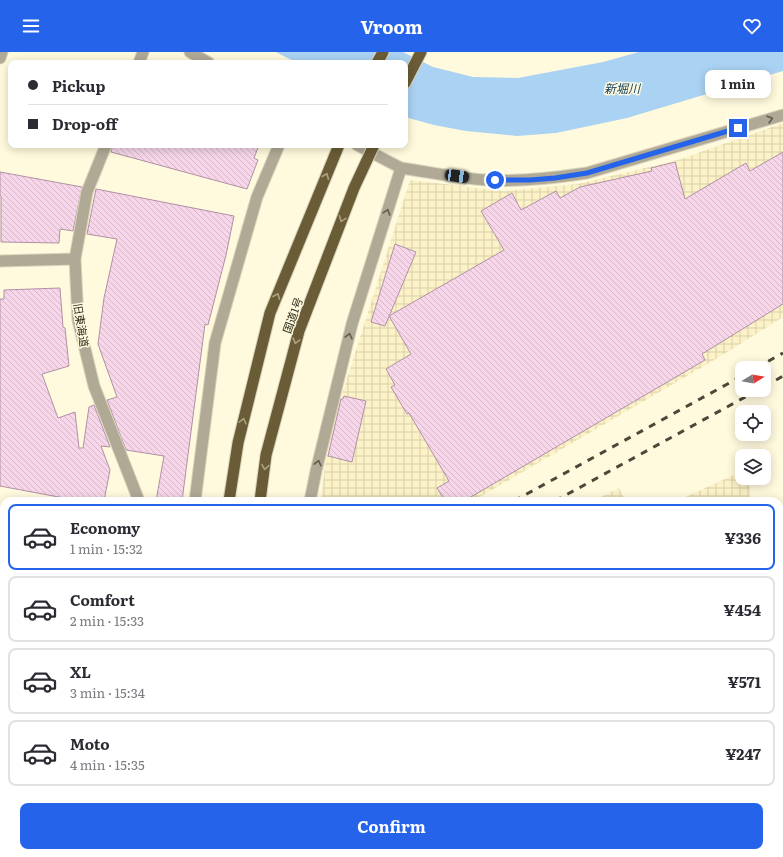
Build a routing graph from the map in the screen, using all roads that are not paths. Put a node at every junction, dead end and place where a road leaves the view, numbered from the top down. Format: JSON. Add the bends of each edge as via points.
{"nodes":[{"id":1,"x":2,"y":52,"type":"edge"},
{"id":2,"x":190,"y":52,"type":"edge"},
{"id":3,"x":421,"y":52,"type":"edge"},
{"id":4,"x":0,"y":58,"type":"edge"},
{"id":5,"x":204,"y":60,"type":"edge"},
{"id":6,"x":408,"y":77,"type":"edge"},
{"id":7,"x":783,"y":115,"type":"edge"},
{"id":8,"x":105,"y":148,"type":"edge"},
{"id":9,"x":278,"y":148,"type":"edge"},
{"id":10,"x":338,"y":148,"type":"edge"},
{"id":11,"x":363,"y":148,"type":"edge"},
{"id":12,"x":373,"y":148,"type":"edge"},
{"id":13,"x":401,"y":168,"type":"junction"},
{"id":14,"x":75,"y":259,"type":"junction"},
{"id":15,"x":0,"y":261,"type":"edge"},
{"id":16,"x":137,"y":497,"type":"edge"},
{"id":17,"x":196,"y":497,"type":"edge"},
{"id":18,"x":230,"y":497,"type":"edge"},
{"id":19,"x":261,"y":497,"type":"edge"},
{"id":20,"x":311,"y":497,"type":"edge"}],
"edges":[{"from":1,"to":4,"type":"street"},
{"from":2,"to":5,"type":"street"},
{"from":3,"to":6,"type":"highway"},
{"from":13,"to":7,"type":"street","one_way":true,"via":[[485,180],[555,178],[587,173]]},
{"from":8,"to":14,"type":"street","name":"旧東海道","via":[[87,192]]},
{"from":9,"to":17,"type":"street","via":[[257,197],[215,343]]},
{"from":18,"to":10,"type":"highway","name":"国道1号","one_way":true,"via":[[238,443],[270,313]]},
{"from":11,"to":13,"type":"street"},
{"from":12,"to":19,"type":"highway","name":"国道1号","one_way":true,"bridge":true,"via":[[354,188],[299,331],[266,455]]},
{"from":20,"to":13,"type":"street","one_way":true,"via":[[352,324]]},
{"from":14,"to":15,"type":"street"},
{"from":14,"to":16,"type":"street","name":"旧東海道","via":[[78,320],[94,386]]}]}
